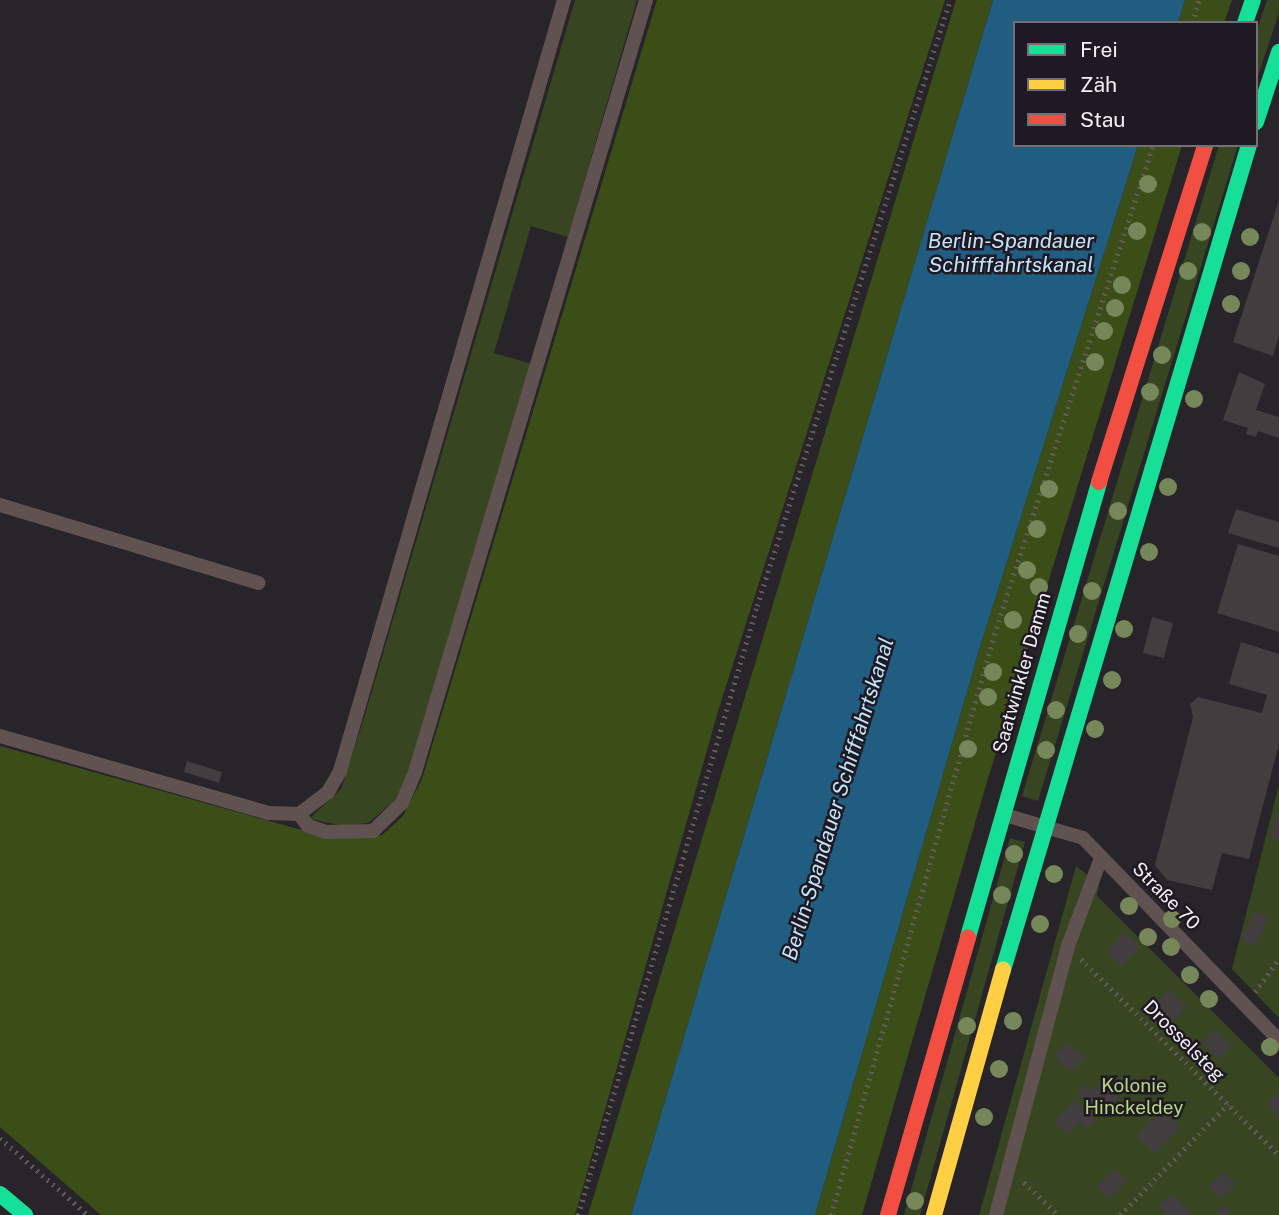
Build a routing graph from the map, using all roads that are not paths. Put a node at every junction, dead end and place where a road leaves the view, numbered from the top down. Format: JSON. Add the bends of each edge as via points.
{"nodes":[{"id":1,"x":564,"y":0,"type":"edge"},
{"id":2,"x":646,"y":0,"type":"edge"},
{"id":3,"x":1253,"y":0,"type":"edge"},
{"id":4,"x":1246,"y":21,"type":"edge"},
{"id":5,"x":1279,"y":52,"type":"edge"},
{"id":6,"x":1258,"y":112,"type":"edge"},
{"id":7,"x":1204,"y":147,"type":"edge"},
{"id":8,"x":1248,"y":147,"type":"edge"},
{"id":9,"x":0,"y":505,"type":"edge"},
{"id":10,"x":258,"y":583,"type":"dead end"},
{"id":11,"x":0,"y":736,"type":"edge"},
{"id":12,"x":299,"y":814,"type":"junction"},
{"id":13,"x":1004,"y":814,"type":"junction"},
{"id":14,"x":1044,"y":825,"type":"junction"},
{"id":15,"x":1101,"y":858,"type":"junction"},
{"id":16,"x":1279,"y":1040,"type":"edge"},
{"id":17,"x":0,"y":1194,"type":"edge"},
{"id":18,"x":25,"y":1215,"type":"edge"},
{"id":19,"x":888,"y":1215,"type":"edge"},
{"id":20,"x":934,"y":1215,"type":"edge"},
{"id":21,"x":996,"y":1215,"type":"edge"}],
"edges":[{"from":1,"to":12,"type":"lane","via":[[340,771],[315,806]]},
{"from":2,"to":12,"type":"lane","via":[[402,803],[373,831],[326,832],[308,827]]},
{"from":3,"to":4,"type":"main road"},
{"from":5,"to":6,"type":"main road"},
{"from":7,"to":13,"type":"main road","name":"Saatwinkler Damm","via":[[1106,459]]},
{"from":8,"to":14,"type":"main road"},
{"from":9,"to":10,"type":"lane"},
{"from":11,"to":12,"type":"lane","via":[[268,813]]},
{"from":13,"to":14,"type":"lane","name":"Straße 70"},
{"from":13,"to":19,"type":"main road","name":"Saatwinkler Damm"},
{"from":14,"to":15,"type":"lane","name":"Straße 70","via":[[1083,838]]},
{"from":14,"to":20,"type":"main road"},
{"from":15,"to":16,"type":"lane","name":"Straße 70"},
{"from":15,"to":21,"type":"lane","via":[[1068,946]]},
{"from":17,"to":18,"type":"main road"}]}
